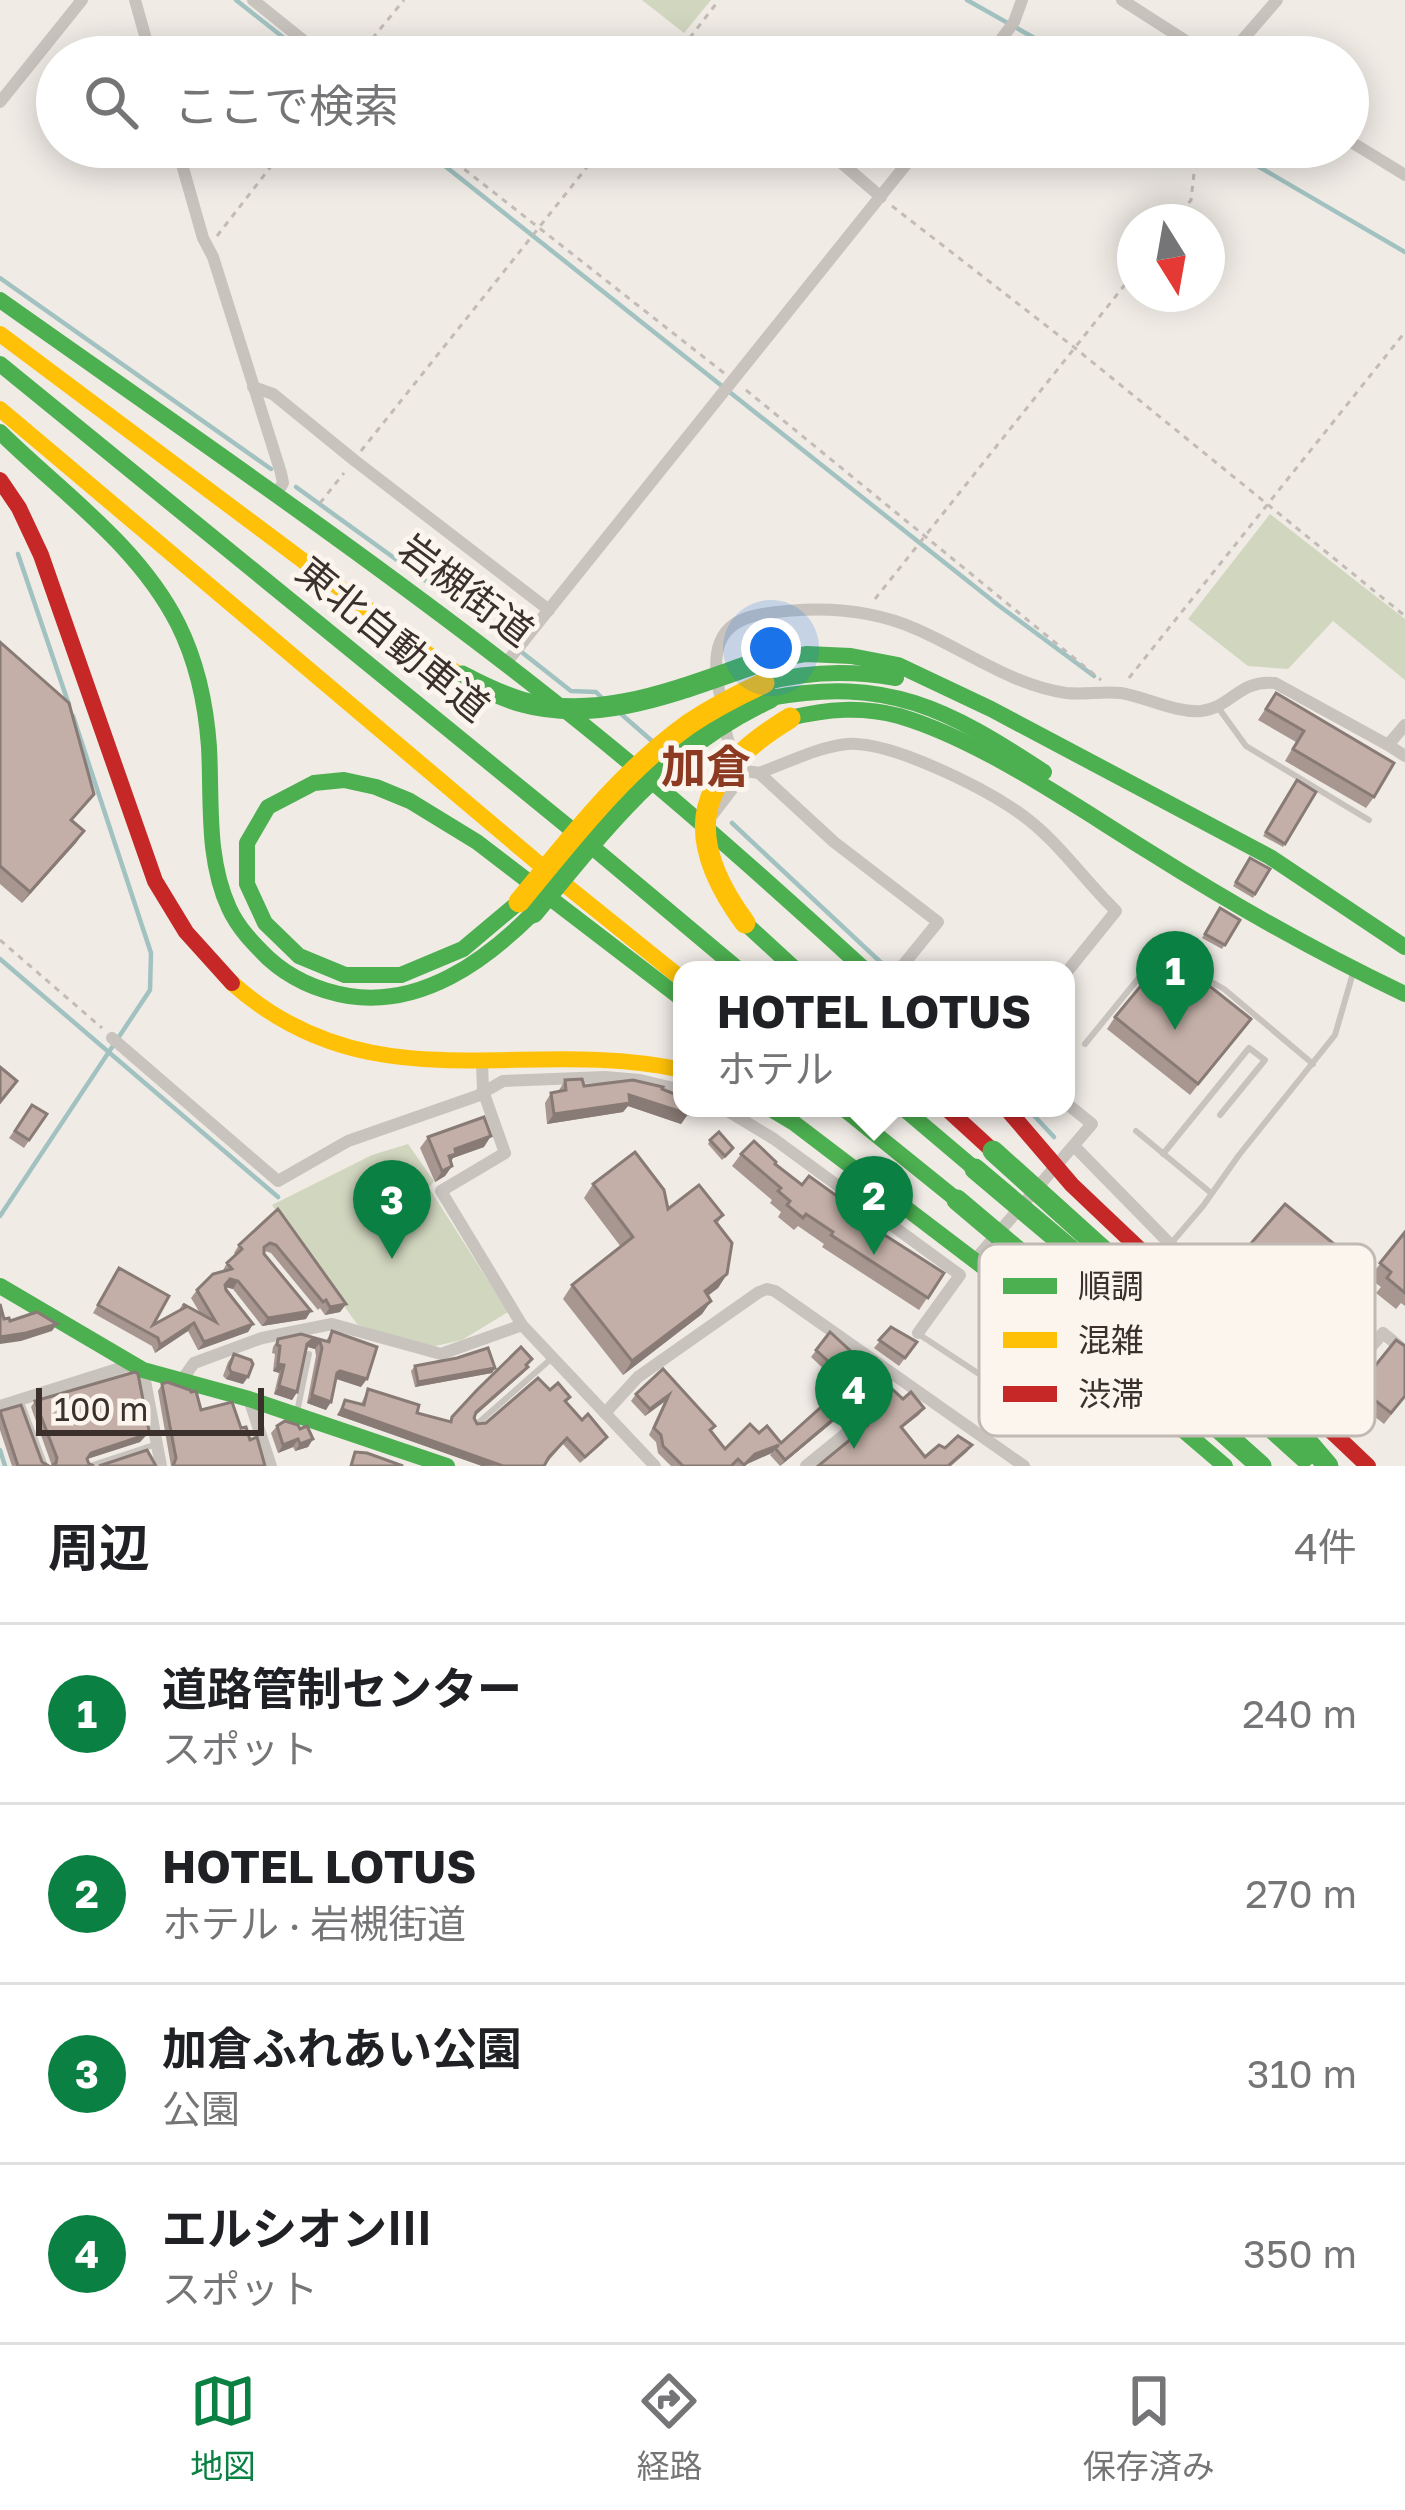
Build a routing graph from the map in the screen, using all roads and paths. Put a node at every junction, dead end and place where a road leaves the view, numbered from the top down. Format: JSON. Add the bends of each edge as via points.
{"nodes":[{"id":1,"x":82,"y":0,"type":"edge"},
{"id":2,"x":135,"y":0,"type":"edge"},
{"id":3,"x":253,"y":0,"type":"edge"},
{"id":4,"x":404,"y":0,"type":"edge"},
{"id":5,"x":719,"y":0,"type":"edge"},
{"id":6,"x":1022,"y":0,"type":"edge"},
{"id":7,"x":1122,"y":0,"type":"edge"},
{"id":8,"x":1277,"y":0,"type":"edge"},
{"id":9,"x":53,"y":36,"type":"edge"},
{"id":10,"x":146,"y":36,"type":"edge"},
{"id":11,"x":298,"y":36,"type":"edge"},
{"id":12,"x":374,"y":36,"type":"edge"},
{"id":13,"x":691,"y":36,"type":"edge"},
{"id":14,"x":1004,"y":36,"type":"edge"},
{"id":15,"x":1178,"y":36,"type":"edge"},
{"id":16,"x":1246,"y":36,"type":"edge"},
{"id":17,"x":36,"y":57,"type":"edge"},
{"id":18,"x":0,"y":102,"type":"edge"},
{"id":19,"x":1369,"y":153,"type":"edge"},
{"id":20,"x":184,"y":168,"type":"edge"},
{"id":21,"x":270,"y":168,"type":"edge"},
{"id":22,"x":462,"y":168,"type":"edge"},
{"id":23,"x":586,"y":168,"type":"edge"},
{"id":24,"x":847,"y":168,"type":"edge"},
{"id":25,"x":904,"y":168,"type":"edge"},
{"id":26,"x":1195,"y":168,"type":"edge"},
{"id":27,"x":1405,"y":175,"type":"edge"},
{"id":28,"x":881,"y":197,"type":"junction"},
{"id":29,"x":1188,"y":204,"type":"edge"},
{"id":30,"x":538,"y":228,"type":"junction"},
{"id":31,"x":208,"y":247,"type":"junction"},
{"id":32,"x":1117,"y":295,"type":"edge"},
{"id":33,"x":0,"y":300,"type":"edge"},
{"id":34,"x":1405,"y":332,"type":"edge"},
{"id":35,"x":0,"y":334,"type":"edge"},
{"id":36,"x":1075,"y":348,"type":"junction"},
{"id":37,"x":0,"y":364,"type":"edge"},
{"id":38,"x":727,"y":386,"type":"junction"},
{"id":39,"x":253,"y":387,"type":"junction"},
{"id":40,"x":0,"y":410,"type":"edge"},
{"id":41,"x":0,"y":432,"type":"edge"},
{"id":42,"x":354,"y":460,"type":"junction"},
{"id":43,"x":0,"y":480,"type":"edge"},
{"id":44,"x":275,"y":496,"type":"junction"},
{"id":45,"x":322,"y":500,"type":"dead end"},
{"id":46,"x":1266,"y":506,"type":"junction"},
{"id":47,"x":921,"y":541,"type":"junction"},
{"id":48,"x":549,"y":610,"type":"junction"},
{"id":49,"x":868,"y":614,"type":"junction"},
{"id":50,"x":1405,"y":616,"type":"edge"},
{"id":51,"x":514,"y":653,"type":"junction"},
{"id":52,"x":764,"y":681,"type":"junction"},
{"id":53,"x":1118,"y":693,"type":"junction"},
{"id":54,"x":1217,"y":706,"type":"junction"},
{"id":55,"x":1405,"y":725,"type":"edge"},
{"id":56,"x":1388,"y":745,"type":"junction"},
{"id":57,"x":1405,"y":756,"type":"edge"},
{"id":58,"x":752,"y":772,"type":"junction"},
{"id":59,"x":1369,"y":820,"type":"dead end"},
{"id":60,"x":705,"y":824,"type":"junction"},
{"id":61,"x":1120,"y":832,"type":"junction"},
{"id":62,"x":526,"y":908,"type":"junction"},
{"id":63,"x":0,"y":940,"type":"edge"},
{"id":64,"x":1405,"y":947,"type":"edge"},
{"id":65,"x":728,"y":961,"type":"edge"},
{"id":66,"x":786,"y":961,"type":"edge"},
{"id":67,"x":855,"y":961,"type":"edge"},
{"id":68,"x":906,"y":961,"type":"edge"},
{"id":69,"x":1075,"y":962,"type":"edge"},
{"id":70,"x":1354,"y":970,"type":"junction"},
{"id":71,"x":673,"y":972,"type":"edge"},
{"id":72,"x":673,"y":993,"type":"edge"},
{"id":73,"x":1405,"y":994,"type":"edge"},
{"id":74,"x":117,"y":1042,"type":"joint"},
{"id":75,"x":1085,"y":1043,"type":"dead end"},
{"id":76,"x":482,"y":1062,"type":"junction"},
{"id":77,"x":1313,"y":1064,"type":"junction"},
{"id":78,"x":673,"y":1068,"type":"edge"},
{"id":79,"x":673,"y":1088,"type":"edge"},
{"id":80,"x":483,"y":1091,"type":"junction"},
{"id":81,"x":1075,"y":1110,"type":"edge"},
{"id":82,"x":1220,"y":1115,"type":"dead end"},
{"id":83,"x":738,"y":1117,"type":"edge"},
{"id":84,"x":784,"y":1117,"type":"edge"},
{"id":85,"x":854,"y":1117,"type":"edge"},
{"id":86,"x":914,"y":1117,"type":"edge"},
{"id":87,"x":956,"y":1117,"type":"edge"},
{"id":88,"x":1014,"y":1117,"type":"edge"},
{"id":89,"x":1136,"y":1131,"type":"dead end"},
{"id":90,"x":1074,"y":1146,"type":"junction"},
{"id":91,"x":1163,"y":1154,"type":"junction"},
{"id":92,"x":1056,"y":1167,"type":"junction"},
{"id":93,"x":1211,"y":1193,"type":"junction"},
{"id":94,"x":988,"y":1244,"type":"edge"},
{"id":95,"x":1010,"y":1244,"type":"edge"},
{"id":96,"x":1064,"y":1244,"type":"edge"},
{"id":97,"x":1096,"y":1244,"type":"edge"},
{"id":98,"x":1133,"y":1244,"type":"edge"},
{"id":99,"x":1170,"y":1244,"type":"edge"},
{"id":100,"x":1172,"y":1244,"type":"edge"},
{"id":101,"x":979,"y":1254,"type":"edge"},
{"id":102,"x":975,"y":1259,"type":"junction"},
{"id":103,"x":979,"y":1262,"type":"edge"},
{"id":104,"x":0,"y":1286,"type":"edge"},
{"id":105,"x":308,"y":1310,"type":"edge"},
{"id":106,"x":250,"y":1323,"type":"edge"},
{"id":107,"x":522,"y":1325,"type":"junction"},
{"id":108,"x":322,"y":1327,"type":"junction"},
{"id":109,"x":918,"y":1333,"type":"joint"},
{"id":110,"x":262,"y":1338,"type":"junction"},
{"id":111,"x":1375,"y":1342,"type":"edge"},
{"id":112,"x":1405,"y":1352,"type":"edge"},
{"id":113,"x":309,"y":1354,"type":"edge"},
{"id":114,"x":552,"y":1358,"type":"junction"},
{"id":115,"x":138,"y":1367,"type":"junction"},
{"id":116,"x":979,"y":1374,"type":"edge"},
{"id":117,"x":181,"y":1381,"type":"junction"},
{"id":118,"x":250,"y":1399,"type":"junction"},
{"id":119,"x":20,"y":1400,"type":"junction"},
{"id":120,"x":0,"y":1406,"type":"edge"},
{"id":121,"x":605,"y":1413,"type":"junction"},
{"id":122,"x":296,"y":1415,"type":"junction"},
{"id":123,"x":478,"y":1424,"type":"edge"},
{"id":124,"x":854,"y":1427,"type":"dead end"},
{"id":125,"x":979,"y":1434,"type":"edge"},
{"id":126,"x":981,"y":1436,"type":"edge"},
{"id":127,"x":1185,"y":1436,"type":"edge"},
{"id":128,"x":1191,"y":1436,"type":"edge"},
{"id":129,"x":1227,"y":1436,"type":"edge"},
{"id":130,"x":1281,"y":1436,"type":"edge"},
{"id":131,"x":1302,"y":1436,"type":"edge"},
{"id":132,"x":1337,"y":1436,"type":"edge"},
{"id":133,"x":157,"y":1444,"type":"junction"},
{"id":134,"x":419,"y":1462,"type":"edge"},
{"id":135,"x":46,"y":1466,"type":"edge"},
{"id":136,"x":90,"y":1466,"type":"edge"},
{"id":137,"x":161,"y":1466,"type":"edge"},
{"id":138,"x":271,"y":1466,"type":"edge"},
{"id":139,"x":447,"y":1466,"type":"edge"},
{"id":140,"x":656,"y":1466,"type":"edge"},
{"id":141,"x":806,"y":1466,"type":"edge"},
{"id":142,"x":1024,"y":1466,"type":"edge"},
{"id":143,"x":1215,"y":1466,"type":"edge"},
{"id":144,"x":1225,"y":1466,"type":"edge"},
{"id":145,"x":1261,"y":1466,"type":"edge"},
{"id":146,"x":1314,"y":1466,"type":"edge"},
{"id":147,"x":1328,"y":1466,"type":"edge"},
{"id":148,"x":1369,"y":1466,"type":"edge"}],
"edges":[{"from":1,"to":9,"type":"street"},
{"from":2,"to":10,"type":"street"},
{"from":3,"to":11,"type":"street"},
{"from":4,"to":12,"type":"path"},
{"from":5,"to":13,"type":"path"},
{"from":6,"to":14,"type":"street"},
{"from":7,"to":15,"type":"street"},
{"from":8,"to":16,"type":"street"},
{"from":17,"to":18,"type":"street"},
{"from":19,"to":27,"type":"street"},
{"from":20,"to":31,"type":"street"},
{"from":21,"to":31,"type":"path"},
{"from":22,"to":30,"type":"path"},
{"from":23,"to":30,"type":"path"},
{"from":24,"to":28,"type":"street"},
{"from":25,"to":28,"type":"street"},
{"from":26,"to":29,"type":"path"},
{"from":28,"to":36,"type":"path"},
{"from":28,"to":38,"type":"street"},
{"from":30,"to":38,"type":"path"},
{"from":30,"to":42,"type":"path"},
{"from":31,"to":39,"type":"street"},
{"from":32,"to":36,"type":"path"},
{"from":33,"to":44,"type":"main road","name":"岩槻街道"},
{"from":34,"to":46,"type":"path"},
{"from":35,"to":52,"type":"main road","bridge":true,"via":[[433,658],[495,693],[592,708]]},
{"from":36,"to":46,"type":"path"},
{"from":36,"to":47,"type":"path"},
{"from":37,"to":65,"type":"main road","name":"東北自動車道"},
{"from":38,"to":47,"type":"path"},
{"from":38,"to":48,"type":"street"},
{"from":39,"to":42,"type":"street","via":[[273,394]]},
{"from":39,"to":44,"type":"street","via":[[281,473]]},
{"from":40,"to":71,"type":"main road","name":"東北自動車道"},
{"from":41,"to":62,"type":"main road","via":[[123,544],[178,622],[206,715],[215,869],[224,899],[262,955],[330,993],[390,996],[474,964],[509,938]]},
{"from":42,"to":45,"type":"path"},
{"from":42,"to":48,"type":"street"},
{"from":43,"to":76,"type":"main road","via":[[37,541],[153,878],[191,939],[237,987],[327,1040],[396,1057]]},
{"from":44,"to":51,"type":"main road","name":"岩槻街道"},
{"from":46,"to":50,"type":"path"},
{"from":46,"to":53,"type":"path"},
{"from":47,"to":49,"type":"path"},
{"from":47,"to":53,"type":"path"},
{"from":48,"to":51,"type":"street"},
{"from":49,"to":53,"type":"street","via":[[1023,682],[1080,695]]},
{"from":49,"to":58,"type":"street","via":[[795,609],[727,629],[714,662],[730,745],[739,766]]},
{"from":51,"to":60,"type":"main road","name":"岩槻街道"},
{"from":52,"to":61,"type":"main road","via":[[890,694],[949,714],[1056,780]]},
{"from":52,"to":62,"type":"main road","bridge":true,"via":[[737,712],[681,749]]},
{"from":52,"to":64,"type":"main road","via":[[806,654],[898,665],[1270,856]]},
{"from":53,"to":54,"type":"street","via":[[1197,712]]},
{"from":54,"to":56,"type":"street","via":[[1259,681],[1275,683]]},
{"from":54,"to":59,"type":"lane","via":[[1246,746]]},
{"from":55,"to":56,"type":"street"},
{"from":56,"to":57,"type":"street"},
{"from":58,"to":60,"type":"street"},
{"from":58,"to":68,"type":"street","via":[[938,922]]},
{"from":58,"to":69,"type":"street","via":[[864,744],[901,752],[1019,813],[1117,910]]},
{"from":60,"to":67,"type":"main road","name":"岩槻街道"},
{"from":61,"to":66,"type":"main road","bridge":true,"via":[[941,730],[885,712],[828,709],[790,718],[740,750],[722,772],[704,834],[716,883]]},
{"from":61,"to":70,"type":"main road"},
{"from":62,"to":72,"type":"main road","via":[[429,965],[354,977],[294,954],[274,934],[248,892],[246,855],[264,814],[301,786],[337,779],[380,789],[467,833]]},
{"from":63,"to":74,"type":"path"},
{"from":70,"to":73,"type":"main road"},
{"from":70,"to":77,"type":"lane","via":[[1335,1035]]},
{"from":74,"to":80,"type":"street","via":[[278,1181],[349,1142]]},
{"from":75,"to":77,"type":"lane","via":[[1163,955],[1223,989]]},
{"from":76,"to":78,"type":"main road","via":[[595,1058]]},
{"from":76,"to":80,"type":"street"},
{"from":77,"to":93,"type":"lane"},
{"from":79,"to":80,"type":"street","via":[[604,1077],[502,1082]]},
{"from":80,"to":107,"type":"street","via":[[505,1153],[441,1191]]},
{"from":81,"to":90,"type":"street","via":[[1092,1124]]},
{"from":82,"to":91,"type":"lane","via":[[1265,1060],[1249,1048]]},
{"from":83,"to":109,"type":"street","via":[[960,1275]]},
{"from":84,"to":102,"type":"main road"},
{"from":85,"to":95,"type":"main road","bridge":true},
{"from":86,"to":96,"type":"main road","bridge":true},
{"from":87,"to":97,"type":"main road","bridge":true},
{"from":88,"to":92,"type":"main road"},
{"from":89,"to":91,"type":"lane"},
{"from":90,"to":92,"type":"street"},
{"from":90,"to":99,"type":"street"},
{"from":91,"to":93,"type":"lane"},
{"from":92,"to":94,"type":"street"},
{"from":92,"to":98,"type":"main road"},
{"from":93,"to":100,"type":"lane"},
{"from":101,"to":102,"type":"street"},
{"from":102,"to":103,"type":"main road"},
{"from":104,"to":115,"type":"main road"},
{"from":105,"to":108,"type":"lane"},
{"from":106,"to":110,"type":"lane"},
{"from":107,"to":108,"type":"street","via":[[441,1354]]},
{"from":107,"to":114,"type":"street"},
{"from":108,"to":110,"type":"street"},
{"from":109,"to":116,"type":"lane"},
{"from":110,"to":117,"type":"street","via":[[194,1363]]},
{"from":111,"to":112,"type":"street","via":[[1383,1333]]},
{"from":113,"to":122,"type":"lane"},
{"from":114,"to":121,"type":"street"},
{"from":114,"to":123,"type":"lane"},
{"from":115,"to":117,"type":"main road"},
{"from":115,"to":119,"type":"street"},
{"from":115,"to":133,"type":"street"},
{"from":117,"to":118,"type":"main road"},
{"from":118,"to":122,"type":"main road"},
{"from":118,"to":138,"type":"street"},
{"from":119,"to":120,"type":"street"},
{"from":119,"to":135,"type":"lane"},
{"from":121,"to":125,"type":"street","via":[[638,1377],[766,1289]]},
{"from":121,"to":140,"type":"street"},
{"from":122,"to":134,"type":"main road"},
{"from":124,"to":141,"type":"street"},
{"from":126,"to":142,"type":"street"},
{"from":127,"to":143,"type":"main road"},
{"from":128,"to":144,"type":"main road"},
{"from":129,"to":145,"type":"main road","bridge":true},
{"from":130,"to":146,"type":"main road","bridge":true},
{"from":131,"to":147,"type":"main road","bridge":true},
{"from":132,"to":148,"type":"main road"},
{"from":133,"to":136,"type":"lane"},
{"from":133,"to":137,"type":"street"},
{"from":134,"to":139,"type":"main road"}]}
